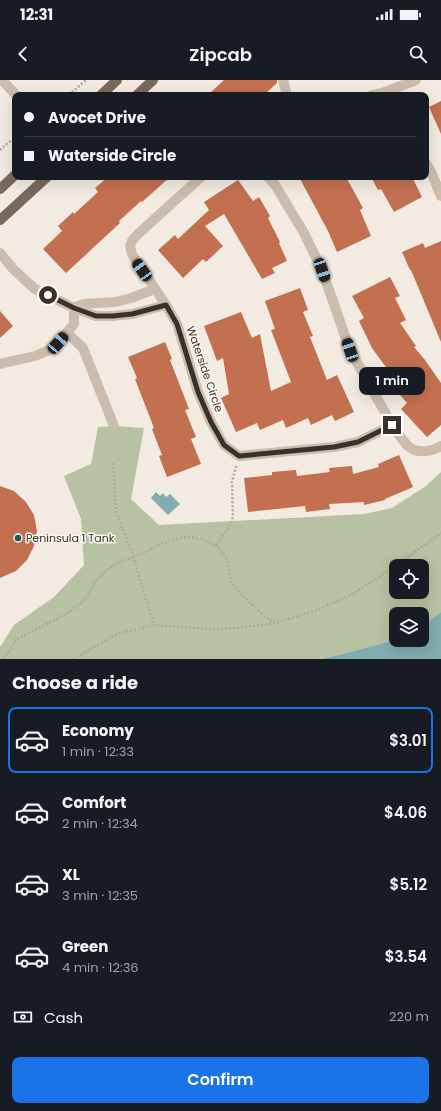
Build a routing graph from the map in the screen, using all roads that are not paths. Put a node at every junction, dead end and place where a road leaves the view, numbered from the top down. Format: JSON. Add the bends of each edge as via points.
{"nodes":[{"id":1,"x":2,"y":80,"type":"edge"},
{"id":2,"x":117,"y":80,"type":"edge"},
{"id":3,"x":154,"y":80,"type":"edge"},
{"id":4,"x":283,"y":80,"type":"edge"},
{"id":5,"x":416,"y":80,"type":"edge"},
{"id":6,"x":13,"y":92,"type":"edge"},
{"id":7,"x":104,"y":92,"type":"edge"},
{"id":8,"x":140,"y":92,"type":"edge"},
{"id":9,"x":286,"y":92,"type":"edge"},
{"id":10,"x":389,"y":92,"type":"edge"},
{"id":11,"x":429,"y":168,"type":"edge"},
{"id":12,"x":12,"y":178,"type":"edge"},
{"id":13,"x":44,"y":180,"type":"edge"},
{"id":14,"x":198,"y":180,"type":"edge"},
{"id":15,"x":271,"y":180,"type":"edge"},
{"id":16,"x":0,"y":189,"type":"edge"},
{"id":17,"x":441,"y":196,"type":"edge"},
{"id":18,"x":0,"y":220,"type":"edge"},
{"id":19,"x":0,"y":253,"type":"edge"},
{"id":20,"x":155,"y":289,"type":"junction"},
{"id":21,"x":166,"y":305,"type":"junction"},
{"id":22,"x":74,"y":308,"type":"junction"},
{"id":23,"x":67,"y":333,"type":"junction"},
{"id":24,"x":0,"y":364,"type":"edge"},
{"id":25,"x":392,"y":425,"type":"junction"},
{"id":26,"x":114,"y":426,"type":"dead end"},
{"id":27,"x":441,"y":446,"type":"edge"}],
"edges":[{"from":1,"to":6,"type":"street"},
{"from":2,"to":7,"type":"main road"},
{"from":3,"to":8,"type":"main road"},
{"from":4,"to":9,"type":"street"},
{"from":5,"to":10,"type":"street"},
{"from":11,"to":17,"type":"street"},
{"from":12,"to":16,"type":"main road"},
{"from":13,"to":18,"type":"main road"},
{"from":14,"to":20,"type":"street","name":"Waterside Circle","via":[[130,244],[133,256]]},
{"from":15,"to":25,"type":"street","via":[[304,233],[322,270],[350,350]]},
{"from":19,"to":22,"type":"street","via":[[14,270],[35,288]]},
{"from":20,"to":21,"type":"street","name":"Waterside Circle"},
{"from":20,"to":22,"type":"street","via":[[116,302],[83,304]]},
{"from":21,"to":22,"type":"street","via":[[113,316],[96,316]]},
{"from":21,"to":25,"type":"street","name":"Waterside Circle","via":[[177,324],[198,392],[211,422],[224,445],[239,456],[334,447],[358,442]]},
{"from":22,"to":23,"type":"street","via":[[74,324]]},
{"from":23,"to":24,"type":"street","via":[[47,351]]},
{"from":23,"to":26,"type":"street","via":[[83,348]]},
{"from":25,"to":27,"type":"street","via":[[411,448],[429,451]]}]}
